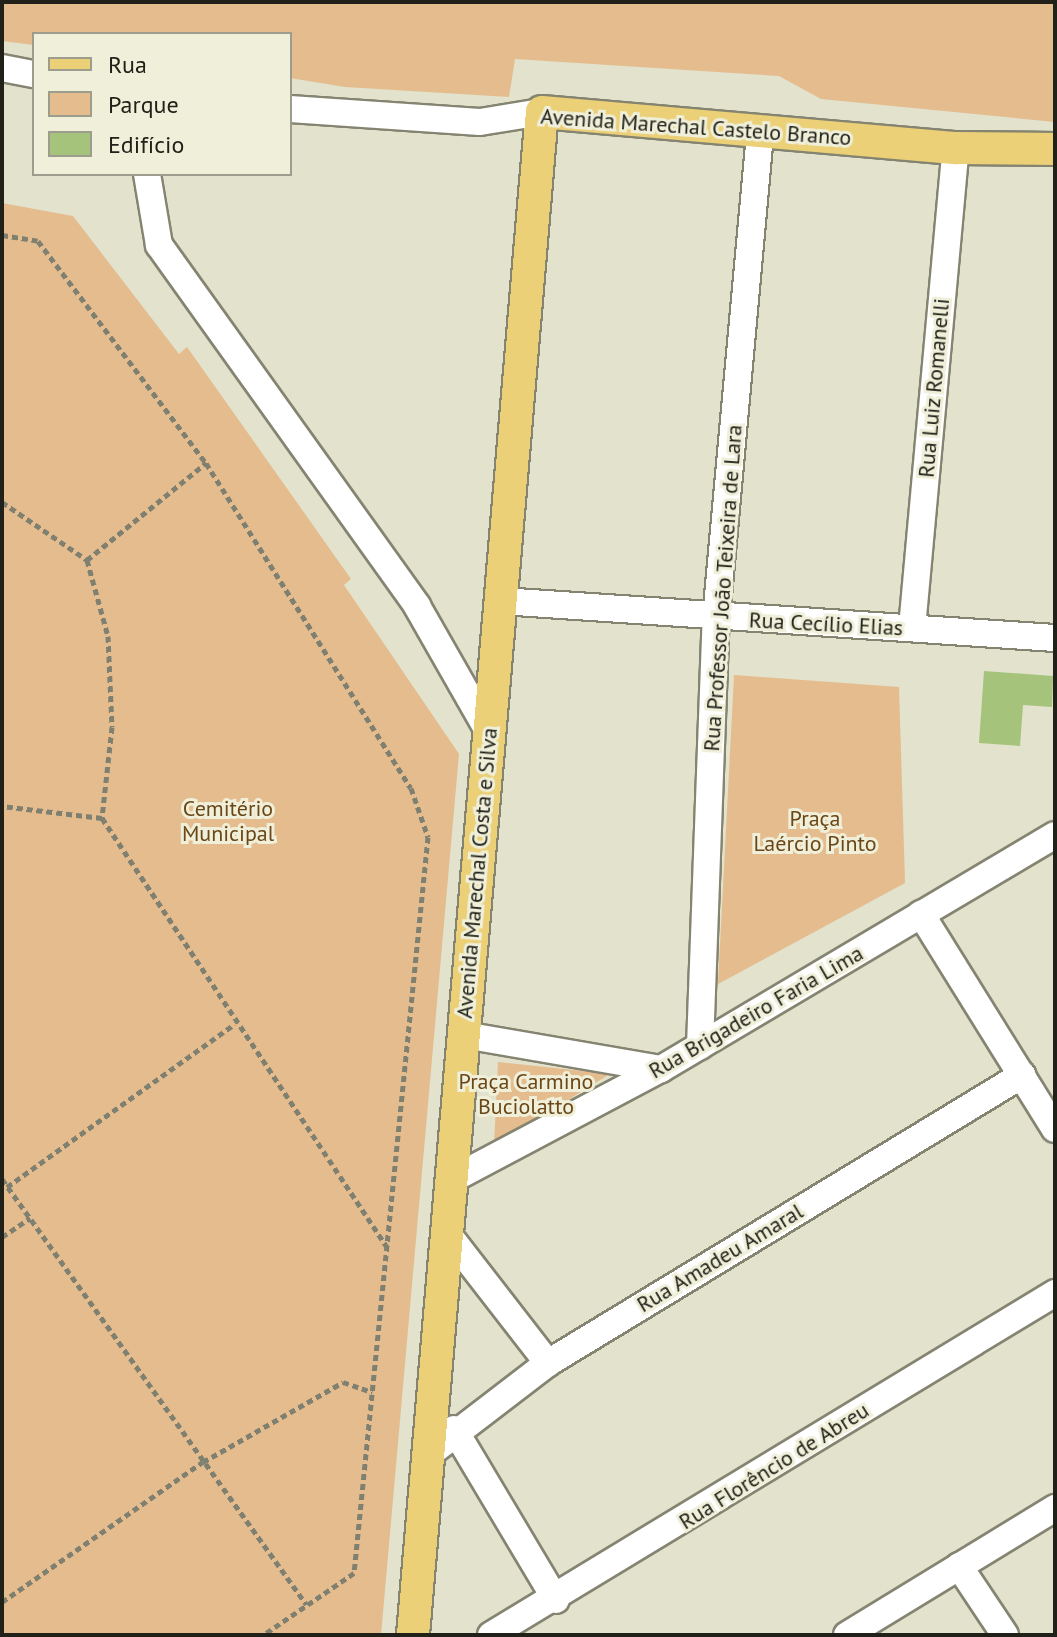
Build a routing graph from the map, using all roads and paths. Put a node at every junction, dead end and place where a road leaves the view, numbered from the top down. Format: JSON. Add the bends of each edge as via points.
{"nodes":[{"id":1,"x":2,"y":68,"type":"edge"},
{"id":2,"x":32,"y":74,"type":"edge"},
{"id":3,"x":292,"y":109,"type":"edge"},
{"id":4,"x":542,"y":112,"type":"junction"},
{"id":5,"x":760,"y":131,"type":"junction"},
{"id":6,"x":956,"y":148,"type":"junction"},
{"id":7,"x":1055,"y":149,"type":"edge"},
{"id":8,"x":147,"y":176,"type":"edge"},
{"id":9,"x":2,"y":235,"type":"edge"},
{"id":10,"x":206,"y":463,"type":"junction"},
{"id":11,"x":2,"y":502,"type":"edge"},
{"id":12,"x":87,"y":560,"type":"junction"},
{"id":13,"x":501,"y":601,"type":"junction"},
{"id":14,"x":716,"y":618,"type":"junction"},
{"id":15,"x":912,"y":628,"type":"junction"},
{"id":16,"x":1055,"y":638,"type":"edge"},
{"id":17,"x":489,"y":732,"type":"junction"},
{"id":18,"x":2,"y":806,"type":"edge"},
{"id":19,"x":102,"y":818,"type":"junction"},
{"id":20,"x":1055,"y":835,"type":"edge"},
{"id":21,"x":921,"y":914,"type":"junction"},
{"id":22,"x":235,"y":1024,"type":"junction"},
{"id":23,"x":464,"y":1035,"type":"junction"},
{"id":24,"x":700,"y":1046,"type":"junction"},
{"id":25,"x":661,"y":1069,"type":"junction"},
{"id":26,"x":1022,"y":1075,"type":"junction"},
{"id":27,"x":1055,"y":1129,"type":"edge"},
{"id":28,"x":2,"y":1179,"type":"edge"},
{"id":29,"x":451,"y":1180,"type":"junction"},
{"id":30,"x":7,"y":1187,"type":"junction"},
{"id":31,"x":30,"y":1218,"type":"junction"},
{"id":32,"x":447,"y":1233,"type":"junction"},
{"id":33,"x":2,"y":1237,"type":"edge"},
{"id":34,"x":390,"y":1252,"type":"junction"},
{"id":35,"x":1055,"y":1293,"type":"edge"},
{"id":36,"x":548,"y":1363,"type":"junction"},
{"id":37,"x":372,"y":1392,"type":"junction"},
{"id":38,"x":454,"y":1429,"type":"junction"},
{"id":39,"x":428,"y":1455,"type":"junction"},
{"id":40,"x":203,"y":1462,"type":"junction"},
{"id":41,"x":1055,"y":1508,"type":"edge"},
{"id":42,"x":959,"y":1566,"type":"junction"},
{"id":43,"x":556,"y":1600,"type":"junction"},
{"id":44,"x":2,"y":1602,"type":"edge"},
{"id":45,"x":306,"y":1604,"type":"junction"},
{"id":46,"x":263,"y":1635,"type":"edge"},
{"id":47,"x":413,"y":1635,"type":"edge"},
{"id":48,"x":491,"y":1635,"type":"edge"},
{"id":49,"x":847,"y":1635,"type":"edge"},
{"id":50,"x":1005,"y":1635,"type":"edge"}],
"edges":[{"from":1,"to":2,"type":"street"},
{"from":3,"to":4,"type":"street","name":"Avenida Marechal Castelo Branco","via":[[480,122]]},
{"from":4,"to":5,"type":"main road","name":"Avenida Marechal Castelo Branco"},
{"from":4,"to":13,"type":"main road","name":"Avenida Marechal Costa e Silva"},
{"from":5,"to":6,"type":"main road","name":"Avenida Marechal Castelo Branco"},
{"from":5,"to":14,"type":"street","name":"Rua Professor João Teixeira de Lara"},
{"from":6,"to":7,"type":"main road","name":"Avenida Marechal Castelo Branco"},
{"from":6,"to":15,"type":"street","name":"Rua Luiz Romanelli"},
{"from":8,"to":17,"type":"street","via":[[159,245],[417,606]]},
{"from":9,"to":10,"type":"path","via":[[38,241]]},
{"from":10,"to":12,"type":"path"},
{"from":10,"to":34,"type":"path","via":[[423,812],[427,864]]},
{"from":11,"to":12,"type":"path"},
{"from":12,"to":19,"type":"path","via":[[108,636],[112,727]]},
{"from":13,"to":14,"type":"street","name":"Rua Cecílio Elias"},
{"from":13,"to":17,"type":"main road","name":"Avenida Marechal Costa e Silva"},
{"from":14,"to":15,"type":"street","name":"Rua Cecílio Elias"},
{"from":14,"to":24,"type":"street","name":"Rua Professor João Teixeira de Lara"},
{"from":15,"to":16,"type":"street","name":"Rua Cecílio Elias"},
{"from":17,"to":23,"type":"main road","name":"Avenida Marechal Costa e Silva"},
{"from":18,"to":19,"type":"path"},
{"from":19,"to":22,"type":"path"},
{"from":20,"to":21,"type":"street","name":"Rua Brigadeiro Faria Lima"},
{"from":21,"to":24,"type":"street","name":"Rua Brigadeiro Faria Lima"},
{"from":21,"to":26,"type":"street"},
{"from":22,"to":30,"type":"path"},
{"from":22,"to":34,"type":"path"},
{"from":23,"to":25,"type":"street"},
{"from":23,"to":29,"type":"main road","name":"Avenida Marechal Costa e Silva"},
{"from":24,"to":25,"type":"street","name":"Rua Brigadeiro Faria Lima"},
{"from":25,"to":29,"type":"street","name":"Rua Brigadeiro Faria Lima"},
{"from":26,"to":27,"type":"street"},
{"from":26,"to":36,"type":"street","name":"Rua Amadeu Amaral"},
{"from":28,"to":30,"type":"path"},
{"from":29,"to":32,"type":"main road","name":"Avenida Marechal Costa e Silva"},
{"from":30,"to":31,"type":"path"},
{"from":31,"to":33,"type":"path"},
{"from":31,"to":40,"type":"path"},
{"from":32,"to":36,"type":"street"},
{"from":32,"to":39,"type":"main road","name":"Avenida Marechal Costa e Silva"},
{"from":34,"to":37,"type":"path"},
{"from":35,"to":43,"type":"street","name":"Rua Florêncio de Abreu"},
{"from":36,"to":38,"type":"street","name":"Rua Amadeu Amaral"},
{"from":37,"to":40,"type":"path","via":[[343,1382]]},
{"from":37,"to":45,"type":"path","via":[[354,1573]]},
{"from":38,"to":39,"type":"street","name":"Rua Amadeu Amaral"},
{"from":38,"to":43,"type":"street"},
{"from":39,"to":47,"type":"main road","name":"Avenida Marechal Costa e Silva"},
{"from":40,"to":44,"type":"path"},
{"from":40,"to":45,"type":"path"},
{"from":41,"to":42,"type":"street"},
{"from":42,"to":49,"type":"street"},
{"from":42,"to":50,"type":"street"},
{"from":43,"to":48,"type":"street","name":"Rua Florêncio de Abreu"},
{"from":45,"to":46,"type":"path"}]}
